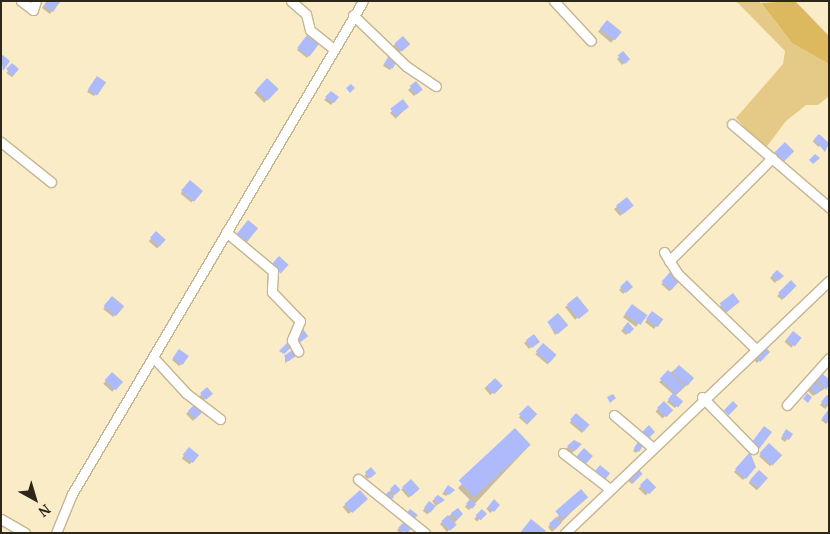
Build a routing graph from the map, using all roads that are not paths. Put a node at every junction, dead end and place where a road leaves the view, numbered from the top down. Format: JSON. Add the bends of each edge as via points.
{"nodes":[{"id":1,"x":21,"y":1,"type":"edge"},
{"id":2,"x":36,"y":1,"type":"edge"},
{"id":3,"x":291,"y":1,"type":"edge"},
{"id":4,"x":363,"y":1,"type":"edge"},
{"id":5,"x":554,"y":1,"type":"edge"},
{"id":6,"x":353,"y":15,"type":"junction"},
{"id":7,"x":591,"y":41,"type":"dead end"},
{"id":8,"x":332,"y":48,"type":"junction"},
{"id":9,"x":436,"y":86,"type":"dead end"},
{"id":10,"x":732,"y":124,"type":"dead end"},
{"id":11,"x":1,"y":142,"type":"edge"},
{"id":12,"x":772,"y":158,"type":"junction"},
{"id":13,"x":51,"y":182,"type":"dead end"},
{"id":14,"x":829,"y":207,"type":"edge"},
{"id":15,"x":226,"y":232,"type":"junction"},
{"id":16,"x":664,"y":252,"type":"dead end"},
{"id":17,"x":669,"y":261,"type":"junction"},
{"id":18,"x":829,"y":281,"type":"edge"},
{"id":19,"x":755,"y":348,"type":"junction"},
{"id":20,"x":298,"y":351,"type":"dead end"},
{"id":21,"x":153,"y":357,"type":"junction"},
{"id":22,"x":829,"y":358,"type":"edge"},
{"id":23,"x":702,"y":397,"type":"junction"},
{"id":24,"x":787,"y":404,"type":"dead end"},
{"id":25,"x":614,"y":415,"type":"dead end"},
{"id":26,"x":220,"y":419,"type":"dead end"},
{"id":27,"x":652,"y":447,"type":"junction"},
{"id":28,"x":753,"y":449,"type":"dead end"},
{"id":29,"x":563,"y":453,"type":"dead end"},
{"id":30,"x":358,"y":479,"type":"dead end"},
{"id":31,"x":610,"y":489,"type":"junction"},
{"id":32,"x":1,"y":519,"type":"edge"},
{"id":33,"x":25,"y":533,"type":"edge"},
{"id":34,"x":56,"y":533,"type":"edge"},
{"id":35,"x":425,"y":533,"type":"edge"},
{"id":36,"x":565,"y":533,"type":"edge"}],
"edges":[{"from":1,"to":2,"type":"street","via":[[33,10]]},
{"from":3,"to":8,"type":"street","via":[[306,14],[310,30]]},
{"from":4,"to":6,"type":"street"},
{"from":5,"to":7,"type":"street"},
{"from":6,"to":8,"type":"street"},
{"from":6,"to":9,"type":"street","via":[[406,66]]},
{"from":8,"to":15,"type":"street"},
{"from":10,"to":12,"type":"street"},
{"from":11,"to":13,"type":"street"},
{"from":12,"to":14,"type":"street"},
{"from":12,"to":17,"type":"street"},
{"from":15,"to":20,"type":"street","via":[[273,271],[272,292],[300,321],[292,340]]},
{"from":15,"to":21,"type":"street"},
{"from":16,"to":17,"type":"street"},
{"from":17,"to":19,"type":"street"},
{"from":18,"to":19,"type":"street"},
{"from":19,"to":23,"type":"street"},
{"from":21,"to":26,"type":"street","via":[[186,393]]},
{"from":21,"to":34,"type":"street","via":[[72,494]]},
{"from":22,"to":24,"type":"street"},
{"from":23,"to":27,"type":"street"},
{"from":23,"to":28,"type":"street"},
{"from":25,"to":27,"type":"street"},
{"from":27,"to":31,"type":"street"},
{"from":29,"to":31,"type":"street"},
{"from":30,"to":35,"type":"street"},
{"from":31,"to":36,"type":"street"},
{"from":32,"to":33,"type":"street"}]}
